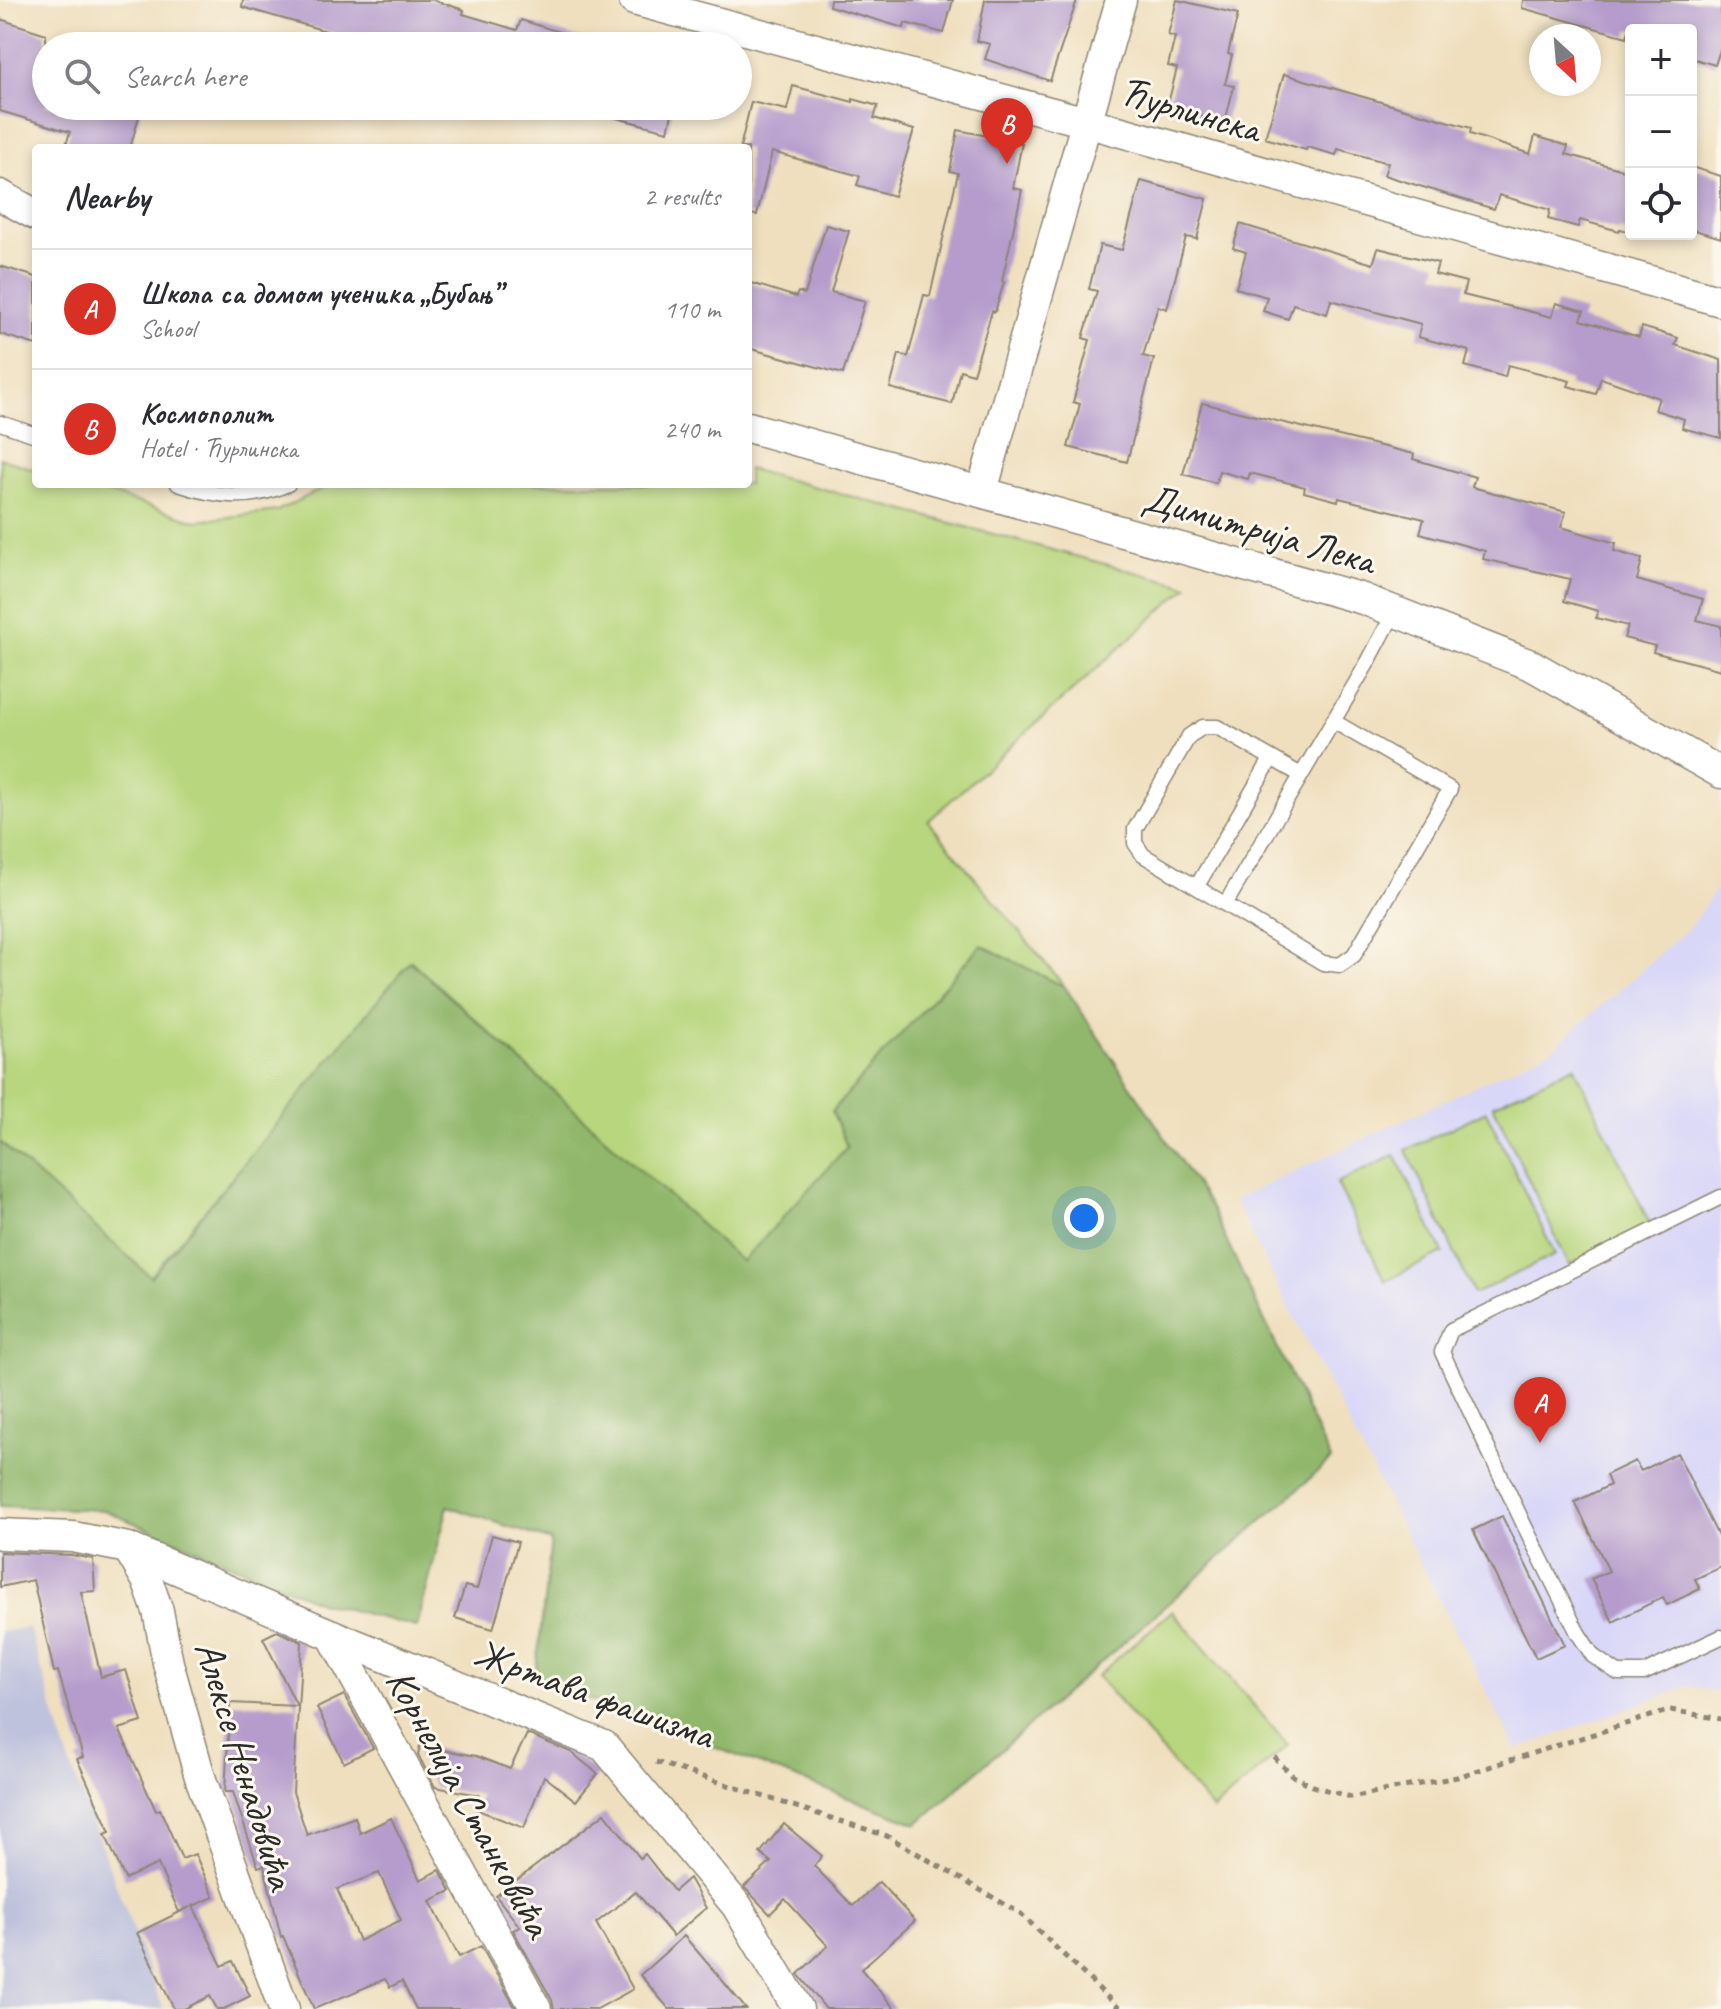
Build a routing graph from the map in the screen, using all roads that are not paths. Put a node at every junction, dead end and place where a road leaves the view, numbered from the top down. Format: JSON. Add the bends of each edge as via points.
{"nodes":[{"id":1,"x":634,"y":0,"type":"edge"},
{"id":2,"x":1121,"y":0,"type":"edge"},
{"id":3,"x":1086,"y":122,"type":"junction"},
{"id":4,"x":0,"y":195,"type":"edge"},
{"id":5,"x":32,"y":213,"type":"edge"},
{"id":6,"x":1721,"y":301,"type":"edge"},
{"id":7,"x":0,"y":423,"type":"edge"},
{"id":8,"x":752,"y":428,"type":"edge"},
{"id":9,"x":32,"y":434,"type":"edge"},
{"id":10,"x":190,"y":488,"type":"edge"},
{"id":11,"x":276,"y":488,"type":"edge"},
{"id":12,"x":982,"y":491,"type":"junction"},
{"id":13,"x":1395,"y":611,"type":"junction"},
{"id":14,"x":1333,"y":721,"type":"junction"},
{"id":15,"x":1271,"y":759,"type":"junction"},
{"id":16,"x":1721,"y":773,"type":"edge"},
{"id":17,"x":1301,"y":775,"type":"junction"},
{"id":18,"x":1197,"y":886,"type":"junction"},
{"id":19,"x":1226,"y":903,"type":"junction"},
{"id":20,"x":1721,"y":1197,"type":"edge"},
{"id":21,"x":0,"y":1534,"type":"edge"},
{"id":22,"x":128,"y":1548,"type":"junction"},
{"id":23,"x":332,"y":1635,"type":"junction"},
{"id":24,"x":1721,"y":1637,"type":"edge"},
{"id":25,"x":284,"y":2009,"type":"edge"},
{"id":26,"x":536,"y":2009,"type":"edge"},
{"id":27,"x":798,"y":2009,"type":"edge"}],
"edges":[{"from":1,"to":3,"type":"street","name":"Ћурлинска"},
{"from":2,"to":3,"type":"street"},
{"from":3,"to":6,"type":"street","name":"Ћурлинска"},
{"from":3,"to":12,"type":"street"},
{"from":4,"to":5,"type":"street"},
{"from":7,"to":9,"type":"lane"},
{"from":8,"to":12,"type":"street","name":"Димитрија Лека"},
{"from":10,"to":11,"type":"lane","via":[[240,496]]},
{"from":12,"to":13,"type":"street","name":"Димитрија Лека"},
{"from":13,"to":14,"type":"lane"},
{"from":13,"to":16,"type":"street","name":"Димитрија Лека","via":[[1533,666]]},
{"from":14,"to":17,"type":"lane"},
{"from":14,"to":19,"type":"lane","via":[[1450,789],[1354,955],[1340,965],[1323,963]]},
{"from":15,"to":17,"type":"lane"},
{"from":15,"to":18,"type":"lane"},
{"from":15,"to":18,"type":"lane","via":[[1217,727],[1203,727],[1189,736],[1135,829],[1135,843],[1143,855]]},
{"from":17,"to":19,"type":"lane"},
{"from":18,"to":19,"type":"lane"},
{"from":20,"to":24,"type":"lane","via":[[1451,1330],[1442,1352],[1593,1656],[1618,1673],[1644,1673]]},
{"from":21,"to":22,"type":"street","name":"Жртава фашизма","via":[[73,1537]]},
{"from":22,"to":23,"type":"street","name":"Жртава фашизма"},
{"from":22,"to":25,"type":"street","name":"Алексе Ненадовића","via":[[158,1611],[200,1777]]},
{"from":23,"to":26,"type":"street","name":"Корнелија Станковића"},
{"from":23,"to":27,"type":"street","name":"Жртава фашизма","via":[[604,1746],[737,1906]]}]}
